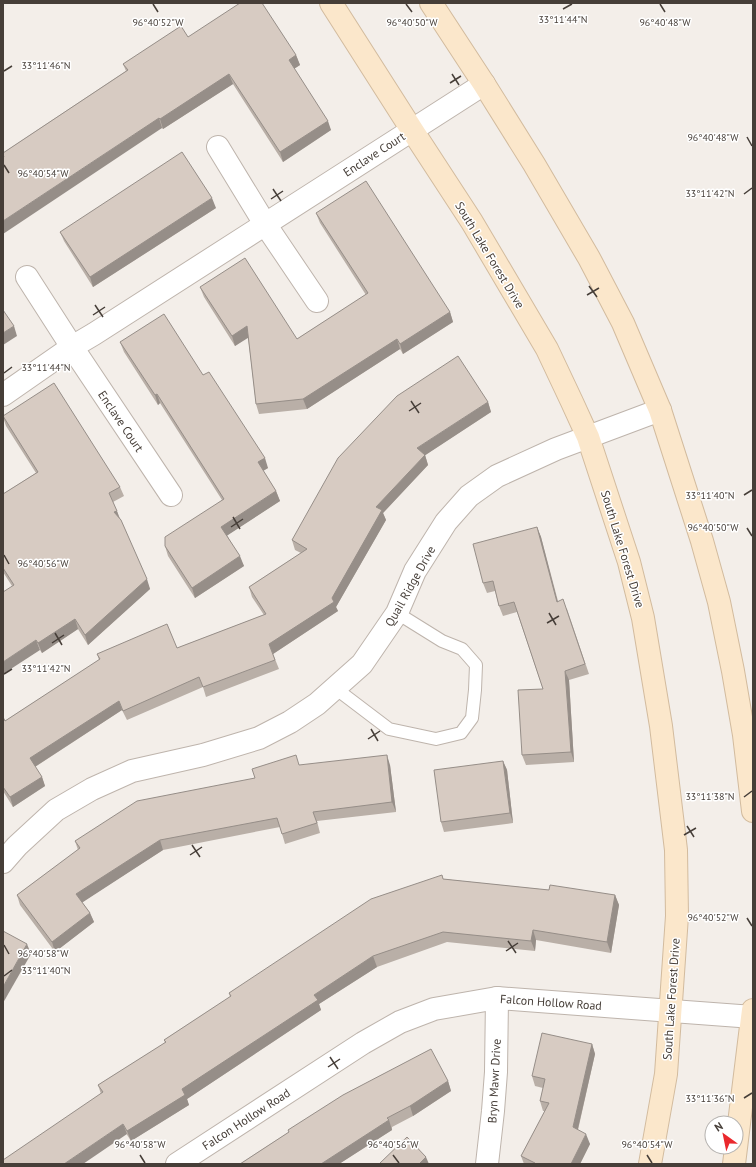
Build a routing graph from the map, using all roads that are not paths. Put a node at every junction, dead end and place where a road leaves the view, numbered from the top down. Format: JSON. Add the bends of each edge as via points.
{"nodes":[{"id":1,"x":331,"y":3,"type":"edge"},
{"id":2,"x":431,"y":3,"type":"edge"},
{"id":3,"x":484,"y":84,"type":"junction"},
{"id":4,"x":412,"y":130,"type":"junction"},
{"id":5,"x":218,"y":148,"type":"dead end"},
{"id":6,"x":265,"y":224,"type":"junction"},
{"id":7,"x":27,"y":277,"type":"dead end"},
{"id":8,"x":317,"y":301,"type":"dead end"},
{"id":9,"x":72,"y":347,"type":"junction"},
{"id":10,"x":3,"y":395,"type":"edge"},
{"id":11,"x":660,"y":410,"type":"junction"},
{"id":12,"x":588,"y":437,"type":"junction"},
{"id":13,"x":171,"y":495,"type":"dead end"},
{"id":14,"x":397,"y":613,"type":"junction"},
{"id":15,"x":335,"y":688,"type":"junction"},
{"id":16,"x":748,"y":735,"type":"edge"},
{"id":17,"x":753,"y":811,"type":"edge"},
{"id":18,"x":3,"y":862,"type":"edge"},
{"id":19,"x":497,"y":998,"type":"junction"},
{"id":20,"x":753,"y":1010,"type":"edge"},
{"id":21,"x":670,"y":1011,"type":"junction"},
{"id":22,"x":753,"y":1017,"type":"edge"},
{"id":23,"x":177,"y":1164,"type":"edge"},
{"id":24,"x":487,"y":1164,"type":"edge"},
{"id":25,"x":650,"y":1164,"type":"edge"},
{"id":26,"x":734,"y":1164,"type":"edge"}],
"edges":[{"from":1,"to":4,"type":"main road","name":"South Lake Forest Drive"},
{"from":2,"to":3,"type":"main road"},
{"from":3,"to":4,"type":"street","name":"Enclave Court"},
{"from":3,"to":11,"type":"main road","via":[[589,258],[623,323]]},
{"from":4,"to":6,"type":"street","name":"Enclave Court"},
{"from":4,"to":12,"type":"main road","name":"South Lake Forest Drive","via":[[472,222],[547,349]]},
{"from":5,"to":6,"type":"street"},
{"from":6,"to":8,"type":"street"},
{"from":6,"to":9,"type":"street","name":"Enclave Court"},
{"from":7,"to":9,"type":"street","name":"Enclave Court"},
{"from":9,"to":10,"type":"street","name":"Enclave Court"},
{"from":9,"to":13,"type":"street","name":"Enclave Court"},
{"from":11,"to":12,"type":"street","name":"Quail Ridge Drive"},
{"from":11,"to":16,"type":"main road","via":[[719,602]]},
{"from":12,"to":14,"type":"street","name":"Quail Ridge Drive","via":[[497,476],[470,496],[446,522],[415,571]]},
{"from":12,"to":21,"type":"main road","name":"South Lake Forest Drive","via":[[629,562],[643,618],[664,744],[676,850],[678,916]]},
{"from":14,"to":15,"type":"street","name":"Quail Ridge Drive","via":[[362,664]]},
{"from":14,"to":15,"type":"lane","via":[[442,642],[462,649],[476,665],[472,718],[462,732],[436,739],[389,729]]},
{"from":15,"to":18,"type":"street","name":"Quail Ridge Drive","via":[[290,722],[259,738],[203,755],[132,771],[92,789],[56,810]]},
{"from":16,"to":17,"type":"main road"},
{"from":19,"to":21,"type":"street","name":"Falcon Hollow Road"},
{"from":19,"to":23,"type":"street","name":"Falcon Hollow Road","via":[[434,1009],[400,1022],[363,1043]]},
{"from":19,"to":24,"type":"street","name":"Bryn Mawr Drive","via":[[495,1080]]},
{"from":20,"to":22,"type":"main road"},
{"from":21,"to":22,"type":"street","name":"Falcon Hollow Road"},
{"from":21,"to":25,"type":"main road","name":"South Lake Forest Drive","via":[[666,1074]]},
{"from":22,"to":26,"type":"main road"}]}
